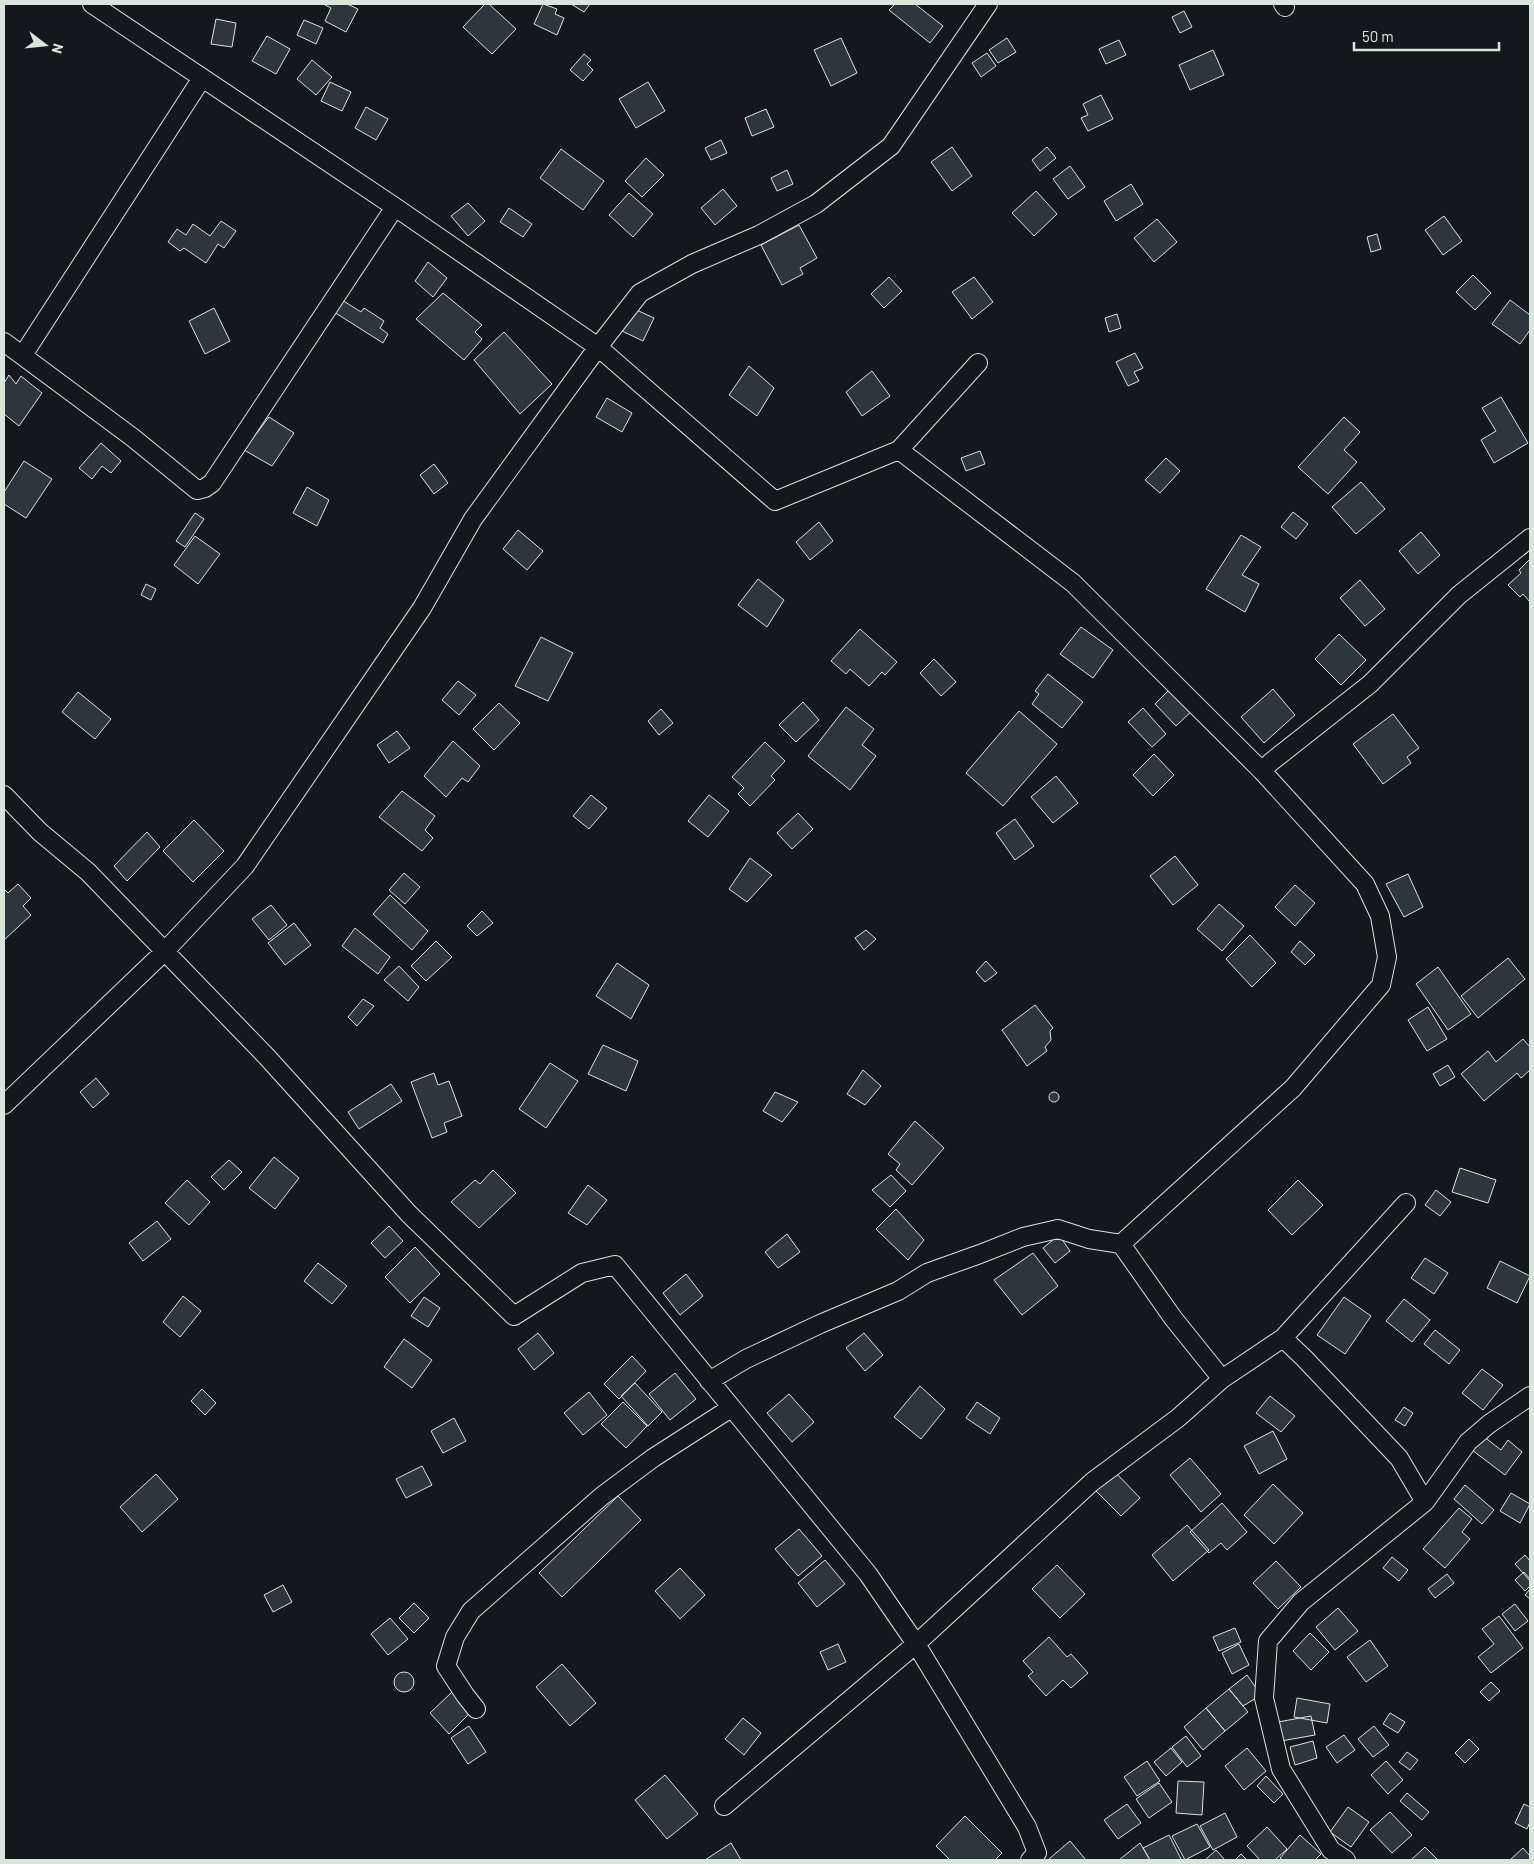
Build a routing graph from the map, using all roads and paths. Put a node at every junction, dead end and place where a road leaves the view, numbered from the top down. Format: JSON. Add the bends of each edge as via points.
{"nodes":[{"id":1,"x":92,"y":4,"type":"edge"},
{"id":2,"x":988,"y":4,"type":"edge"},
{"id":3,"x":202,"y":78,"type":"junction"},
{"id":4,"x":395,"y":207,"type":"junction"},
{"id":5,"x":4,"y":342,"type":"edge"},
{"id":6,"x":598,"y":346,"type":"junction"},
{"id":7,"x":23,"y":355,"type":"junction"},
{"id":8,"x":978,"y":363,"type":"dead end"},
{"id":9,"x":899,"y":450,"type":"junction"},
{"id":10,"x":1530,"y":538,"type":"edge"},
{"id":11,"x":1262,"y":771,"type":"junction"},
{"id":12,"x":4,"y":795,"type":"edge"},
{"id":13,"x":164,"y":952,"type":"junction"},
{"id":14,"x":4,"y":1105,"type":"edge"},
{"id":15,"x":1406,"y":1203,"type":"dead end"},
{"id":16,"x":1121,"y":1244,"type":"junction"},
{"id":17,"x":1283,"y":1338,"type":"junction"},
{"id":18,"x":1222,"y":1379,"type":"junction"},
{"id":19,"x":709,"y":1381,"type":"junction"},
{"id":20,"x":1530,"y":1396,"type":"edge"},
{"id":21,"x":731,"y":1408,"type":"junction"},
{"id":22,"x":1425,"y":1502,"type":"junction"},
{"id":23,"x":916,"y":1644,"type":"junction"},
{"id":24,"x":476,"y":1709,"type":"dead end"},
{"id":25,"x":724,"y":1806,"type":"dead end"},
{"id":26,"x":1035,"y":1858,"type":"edge"},
{"id":27,"x":1346,"y":1860,"type":"edge"}],
"edges":[{"from":1,"to":3,"type":"street"},
{"from":2,"to":6,"type":"street","via":[[891,146],[816,204],[640,293]]},
{"from":3,"to":4,"type":"street"},
{"from":3,"to":7,"type":"street"},
{"from":4,"to":6,"type":"street"},
{"from":4,"to":7,"type":"street","via":[[212,484],[205,488],[197,490]]},
{"from":5,"to":7,"type":"street"},
{"from":6,"to":9,"type":"street","via":[[775,502]]},
{"from":6,"to":13,"type":"street","via":[[473,519],[422,608],[245,866]]},
{"from":8,"to":9,"type":"street"},
{"from":9,"to":11,"type":"street","via":[[1073,583]]},
{"from":10,"to":11,"type":"street","via":[[1459,595],[1370,684]]},
{"from":11,"to":16,"type":"street","via":[[1365,884],[1380,916],[1388,956],[1381,985],[1293,1088]]},
{"from":12,"to":13,"type":"street","via":[[40,832],[88,872]]},
{"from":13,"to":14,"type":"street"},
{"from":13,"to":19,"type":"street","via":[[267,1057],[409,1214],[514,1316],[582,1273],[614,1265]]},
{"from":15,"to":17,"type":"street"},
{"from":16,"to":18,"type":"street","via":[[1173,1318]]},
{"from":16,"to":19,"type":"street","via":[[1089,1239],[1058,1229],[1023,1236],[927,1273],[898,1291],[746,1359]]},
{"from":17,"to":18,"type":"street"},
{"from":17,"to":22,"type":"street","via":[[1399,1458]]},
{"from":18,"to":23,"type":"street","via":[[1178,1418],[1092,1482]]},
{"from":19,"to":21,"type":"street"},
{"from":20,"to":22,"type":"street","via":[[1468,1442]]},
{"from":21,"to":23,"type":"street","via":[[868,1574]]},
{"from":21,"to":24,"type":"street","via":[[653,1458],[602,1496],[471,1611],[456,1637],[446,1666]]},
{"from":22,"to":27,"type":"street","via":[[1301,1602],[1268,1641],[1264,1698],[1281,1769],[1331,1850]]},
{"from":23,"to":25,"type":"street"},
{"from":23,"to":26,"type":"street","via":[[1027,1826]]}]}
